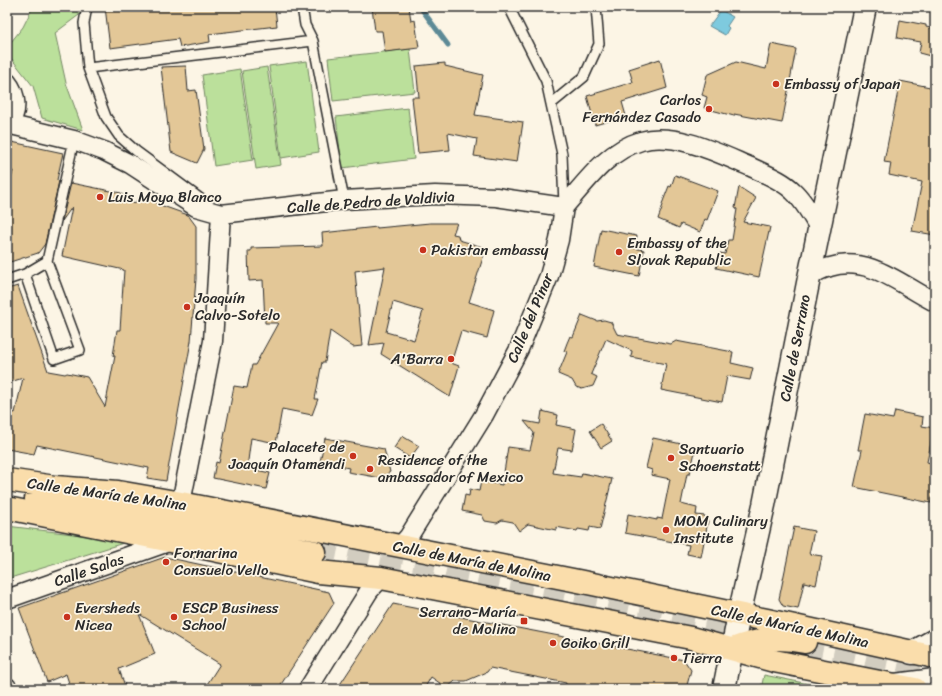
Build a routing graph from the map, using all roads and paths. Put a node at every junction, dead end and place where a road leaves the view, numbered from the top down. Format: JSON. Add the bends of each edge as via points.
{"nodes":[{"id":1,"x":87,"y":7,"type":"edge"},
{"id":2,"x":302,"y":7,"type":"edge"},
{"id":3,"x":509,"y":7,"type":"edge"},
{"id":4,"x":596,"y":7,"type":"edge"},
{"id":5,"x":865,"y":7,"type":"edge"},
{"id":6,"x":312,"y":40,"type":"junction"},
{"id":7,"x":88,"y":68,"type":"junction"},
{"id":8,"x":7,"y":82,"type":"edge"},
{"id":9,"x":551,"y":104,"type":"junction"},
{"id":10,"x":7,"y":124,"type":"edge"},
{"id":11,"x":74,"y":140,"type":"junction"},
{"id":12,"x":344,"y":200,"type":"junction"},
{"id":13,"x":564,"y":207,"type":"junction"},
{"id":14,"x":221,"y":214,"type":"junction"},
{"id":15,"x":819,"y":228,"type":"junction"},
{"id":16,"x":47,"y":261,"type":"junction"},
{"id":17,"x":25,"y":274,"type":"junction"},
{"id":18,"x":809,"y":278,"type":"junction"},
{"id":19,"x":7,"y":280,"type":"edge"},
{"id":20,"x":935,"y":302,"type":"edge"},
{"id":21,"x":7,"y":480,"type":"edge"},
{"id":22,"x":7,"y":496,"type":"edge"},
{"id":23,"x":181,"y":503,"type":"junction"},
{"id":24,"x":7,"y":508,"type":"edge"},
{"id":25,"x":171,"y":541,"type":"junction"},
{"id":26,"x":399,"y":546,"type":"junction"},
{"id":27,"x":315,"y":552,"type":"tunnel mouth"},
{"id":28,"x":381,"y":578,"type":"junction"},
{"id":29,"x":7,"y":599,"type":"edge"},
{"id":30,"x":739,"y":615,"type":"junction"},
{"id":31,"x":935,"y":640,"type":"edge"},
{"id":32,"x":732,"y":649,"type":"junction"},
{"id":33,"x":912,"y":653,"type":"junction"},
{"id":34,"x":935,"y":657,"type":"edge"},
{"id":35,"x":935,"y":680,"type":"edge"},
{"id":36,"x":905,"y":687,"type":"edge"},
{"id":37,"x":308,"y":689,"type":"edge"},
{"id":38,"x":724,"y":689,"type":"edge"}],
"edges":[{"from":1,"to":7,"type":"lane","via":[[84,23]]},
{"from":2,"to":6,"type":"lane","via":[[305,25]]},
{"from":3,"to":9,"type":"lane","name":"Calle del Pinar","via":[[546,81]]},
{"from":4,"to":9,"type":"lane","via":[[599,44],[584,77]]},
{"from":5,"to":15,"type":"main road","name":"Calle de Serrano"},
{"from":6,"to":7,"type":"lane"},
{"from":6,"to":12,"type":"lane"},
{"from":7,"to":14,"type":"lane","via":[[106,117],[118,136]]},
{"from":8,"to":10,"type":"street","via":[[13,89],[15,106],[13,119]]},
{"from":9,"to":13,"type":"lane","name":"Calle del Pinar","via":[[562,154]]},
{"from":10,"to":11,"type":"street","name":"Calle de Pedro de Valdivia"},
{"from":11,"to":14,"type":"street","name":"Calle de Pedro de Valdivia","via":[[130,164],[196,207]]},
{"from":11,"to":16,"type":"lane"},
{"from":12,"to":13,"type":"street","name":"Calle de Pedro de Valdivia","via":[[435,194],[496,197]]},
{"from":12,"to":14,"type":"street","name":"Calle de Pedro de Valdivia"},
{"from":13,"to":15,"type":"street","via":[[605,161],[641,141],[660,139],[708,148],[773,177],[792,190]]},
{"from":13,"to":26,"type":"street","name":"Calle del Pinar","via":[[559,240],[549,276],[519,349],[484,415],[409,536]]},
{"from":14,"to":23,"type":"street","via":[[213,341]]},
{"from":15,"to":18,"type":"main road","name":"Calle de Serrano"},
{"from":16,"to":17,"type":"lane"},
{"from":16,"to":17,"type":"lane","via":[[80,350],[54,359]]},
{"from":17,"to":19,"type":"lane"},
{"from":18,"to":20,"type":"street","via":[[835,265],[864,266],[881,271]]},
{"from":18,"to":30,"type":"main road","name":"Calle de Serrano","via":[[764,505]]},
{"from":21,"to":23,"type":"main road","name":"Calle de María de Molina","via":[[118,492]]},
{"from":22,"to":27,"type":"main road","name":"Calle de María de Molina","via":[[108,509]]},
{"from":23,"to":26,"type":"main road","name":"Calle de María de Molina"},
{"from":24,"to":25,"type":"main road","name":"Calle de María de Molina"},
{"from":25,"to":28,"type":"main road","name":"Calle de María de Molina","via":[[318,572]]},
{"from":25,"to":29,"type":"street","name":"Calle Salas"},
{"from":26,"to":30,"type":"main road","name":"Calle de María de Molina"},
{"from":28,"to":32,"type":"main road","name":"Calle de María de Molina","via":[[691,638]]},
{"from":28,"to":37,"type":"street","via":[[369,591]]},
{"from":30,"to":32,"type":"main road","name":"Calle de Serrano"},
{"from":30,"to":33,"type":"main road","name":"Calle de María de Molina"},
{"from":31,"to":33,"type":"main road"},
{"from":32,"to":33,"type":"main road","via":[[755,642],[789,638],[870,654]]},
{"from":32,"to":36,"type":"main road","name":"Calle de María de Molina","via":[[774,661]]},
{"from":32,"to":38,"type":"main road","name":"Calle de Serrano"},
{"from":33,"to":34,"type":"main road","name":"Calle de María de Molina"},
{"from":35,"to":36,"type":"main road"}]}
